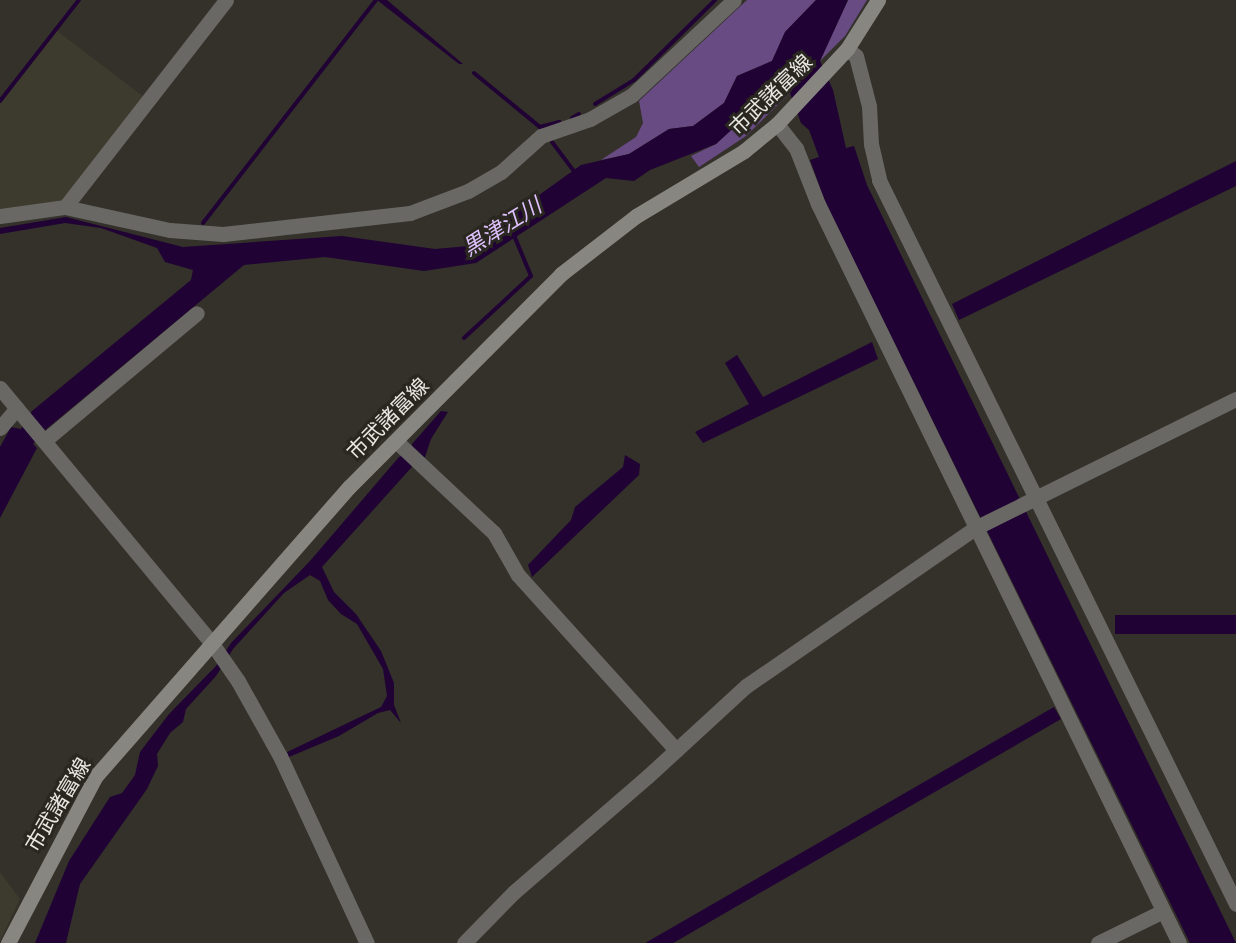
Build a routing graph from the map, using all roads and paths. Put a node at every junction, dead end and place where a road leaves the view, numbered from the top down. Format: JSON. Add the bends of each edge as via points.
{"nodes":[{"id":1,"x":226,"y":0,"type":"edge"},
{"id":2,"x":734,"y":0,"type":"edge"},
{"id":3,"x":878,"y":0,"type":"edge"},
{"id":4,"x":842,"y":55,"type":"junction"},
{"id":5,"x":777,"y":124,"type":"junction"},
{"id":6,"x":65,"y":207,"type":"junction"},
{"id":7,"x":0,"y":216,"type":"edge"},
{"id":8,"x":197,"y":313,"type":"dead end"},
{"id":9,"x":0,"y":388,"type":"edge"},
{"id":10,"x":1236,"y":399,"type":"edge"},
{"id":11,"x":20,"y":412,"type":"junction"},
{"id":12,"x":0,"y":428,"type":"edge"},
{"id":13,"x":44,"y":441,"type":"junction"},
{"id":14,"x":401,"y":446,"type":"junction"},
{"id":15,"x":1032,"y":500,"type":"junction"},
{"id":16,"x":977,"y":527,"type":"junction"},
{"id":17,"x":211,"y":642,"type":"junction"},
{"id":18,"x":676,"y":750,"type":"junction"},
{"id":19,"x":1230,"y":878,"type":"edge"},
{"id":20,"x":1236,"y":904,"type":"edge"},
{"id":21,"x":1163,"y":911,"type":"junction"},
{"id":22,"x":8,"y":943,"type":"edge"},
{"id":23,"x":367,"y":943,"type":"edge"},
{"id":24,"x":464,"y":943,"type":"edge"},
{"id":25,"x":1098,"y":943,"type":"edge"},
{"id":26,"x":1179,"y":943,"type":"edge"}],
"edges":[{"from":1,"to":6,"type":"street"},
{"from":2,"to":6,"type":"street","via":[[632,95],[590,119],[541,136],[501,172],[468,191],[410,213],[223,234],[170,230]]},
{"from":3,"to":4,"type":"main road","name":"市武諸富線"},
{"from":4,"to":5,"type":"main road","name":"市武諸富線"},
{"from":4,"to":15,"type":"street","via":[[856,56],[869,106],[871,144],[879,180]]},
{"from":5,"to":14,"type":"main road","name":"市武諸富線","via":[[744,151],[636,216],[561,274]]},
{"from":5,"to":16,"type":"street","via":[[796,148],[818,204]]},
{"from":6,"to":7,"type":"street"},
{"from":8,"to":13,"type":"street"},
{"from":9,"to":11,"type":"street"},
{"from":10,"to":15,"type":"street"},
{"from":11,"to":12,"type":"street"},
{"from":11,"to":13,"type":"street"},
{"from":13,"to":17,"type":"street"},
{"from":14,"to":17,"type":"main road","name":"市武諸富線","via":[[350,487]]},
{"from":14,"to":18,"type":"street","via":[[494,533],[518,575]]},
{"from":15,"to":16,"type":"street"},
{"from":15,"to":19,"type":"street"},
{"from":16,"to":18,"type":"street","via":[[746,686]]},
{"from":16,"to":21,"type":"street"},
{"from":17,"to":22,"type":"main road","name":"市武諸富線","via":[[95,777]]},
{"from":17,"to":23,"type":"street","via":[[280,756]]},
{"from":18,"to":24,"type":"street","via":[[514,892]]},
{"from":19,"to":20,"type":"street"},
{"from":21,"to":25,"type":"street"},
{"from":21,"to":26,"type":"street"}]}
